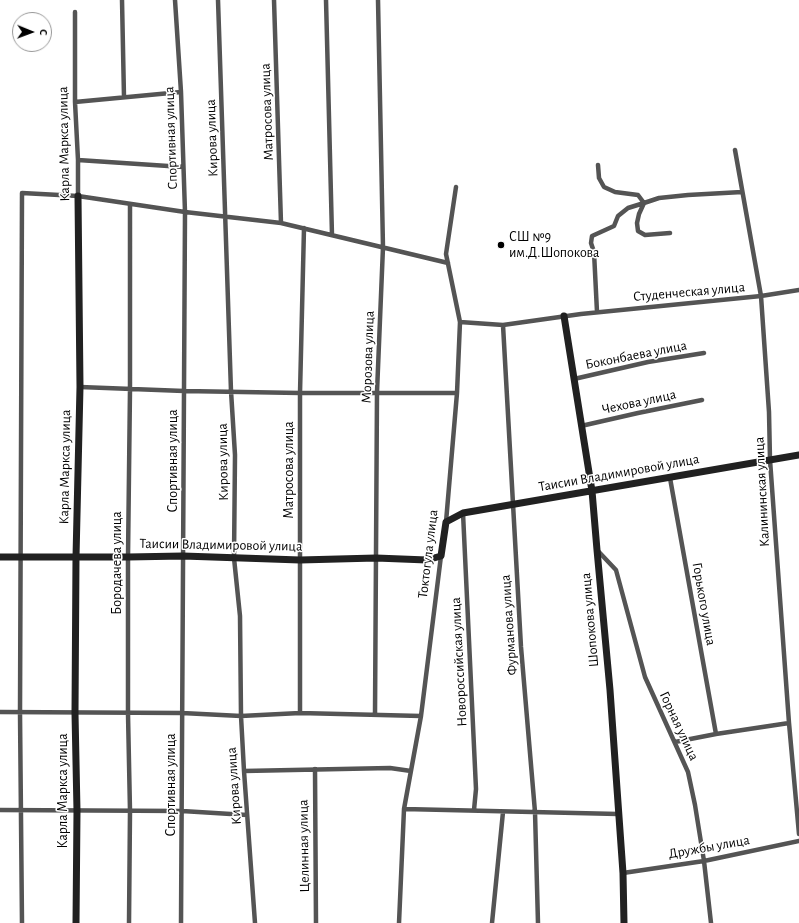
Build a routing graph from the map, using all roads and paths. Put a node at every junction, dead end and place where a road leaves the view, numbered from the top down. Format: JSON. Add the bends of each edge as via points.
{"nodes":[{"id":1,"x":122,"y":0,"type":"edge"},
{"id":2,"x":175,"y":0,"type":"edge"},
{"id":3,"x":218,"y":0,"type":"edge"},
{"id":4,"x":274,"y":0,"type":"edge"},
{"id":5,"x":326,"y":0,"type":"edge"},
{"id":6,"x":378,"y":0,"type":"edge"},
{"id":7,"x":76,"y":12,"type":"dead end"},
{"id":8,"x":181,"y":92,"type":"junction"},
{"id":9,"x":124,"y":97,"type":"junction"},
{"id":10,"x":75,"y":102,"type":"junction"},
{"id":11,"x":736,"y":150,"type":"dead end"},
{"id":12,"x":78,"y":160,"type":"junction"},
{"id":13,"x":598,"y":165,"type":"dead end"},
{"id":14,"x":183,"y":167,"type":"junction"},
{"id":15,"x":456,"y":188,"type":"dead end"},
{"id":16,"x":742,"y":192,"type":"junction"},
{"id":17,"x":78,"y":196,"type":"junction"},
{"id":18,"x":644,"y":203,"type":"junction"},
{"id":19,"x":130,"y":204,"type":"junction"},
{"id":20,"x":185,"y":212,"type":"junction"},
{"id":21,"x":226,"y":217,"type":"junction"},
{"id":22,"x":281,"y":223,"type":"junction"},
{"id":23,"x":304,"y":228,"type":"junction"},
{"id":24,"x":670,"y":233,"type":"dead end"},
{"id":25,"x":332,"y":235,"type":"junction"},
{"id":26,"x":383,"y":247,"type":"junction"},
{"id":27,"x":448,"y":263,"type":"junction"},
{"id":28,"x":799,"y":290,"type":"edge"},
{"id":29,"x":761,"y":296,"type":"junction"},
{"id":30,"x":597,"y":312,"type":"junction"},
{"id":31,"x":564,"y":316,"type":"junction"},
{"id":32,"x":460,"y":322,"type":"junction"},
{"id":33,"x":503,"y":325,"type":"junction"},
{"id":34,"x":704,"y":353,"type":"dead end"},
{"id":35,"x":574,"y":379,"type":"junction"},
{"id":36,"x":80,"y":387,"type":"junction"},
{"id":37,"x":130,"y":389,"type":"junction"},
{"id":38,"x":184,"y":391,"type":"junction"},
{"id":39,"x":232,"y":391,"type":"junction"},
{"id":40,"x":377,"y":392,"type":"junction"},
{"id":41,"x":300,"y":393,"type":"junction"},
{"id":42,"x":457,"y":393,"type":"junction"},
{"id":43,"x":702,"y":400,"type":"dead end"},
{"id":44,"x":581,"y":426,"type":"junction"},
{"id":45,"x":799,"y":455,"type":"edge"},
{"id":46,"x":770,"y":460,"type":"junction"},
{"id":47,"x":670,"y":478,"type":"junction"},
{"id":48,"x":592,"y":491,"type":"junction"},
{"id":49,"x":512,"y":504,"type":"junction"},
{"id":50,"x":464,"y":513,"type":"junction"},
{"id":51,"x":446,"y":522,"type":"junction"},
{"id":52,"x":597,"y":550,"type":"junction"},
{"id":53,"x":20,"y":556,"type":"junction"},
{"id":54,"x":183,"y":556,"type":"junction"},
{"id":55,"x":441,"y":556,"type":"junction"},
{"id":56,"x":0,"y":557,"type":"edge"},
{"id":57,"x":76,"y":557,"type":"junction"},
{"id":58,"x":128,"y":557,"type":"junction"},
{"id":59,"x":234,"y":558,"type":"junction"},
{"id":60,"x":376,"y":558,"type":"junction"},
{"id":61,"x":300,"y":560,"type":"junction"},
{"id":62,"x":0,"y":712,"type":"edge"},
{"id":63,"x":20,"y":713,"type":"junction"},
{"id":64,"x":75,"y":713,"type":"junction"},
{"id":65,"x":182,"y":713,"type":"junction"},
{"id":66,"x":300,"y":713,"type":"junction"},
{"id":67,"x":128,"y":714,"type":"junction"},
{"id":68,"x":375,"y":714,"type":"junction"},
{"id":69,"x":241,"y":716,"type":"junction"},
{"id":70,"x":421,"y":716,"type":"junction"},
{"id":71,"x":789,"y":723,"type":"junction"},
{"id":72,"x":716,"y":734,"type":"junction"},
{"id":73,"x":675,"y":742,"type":"junction"},
{"id":74,"x":314,"y":769,"type":"junction"},
{"id":75,"x":244,"y":771,"type":"junction"},
{"id":76,"x":411,"y":771,"type":"junction"},
{"id":77,"x":404,"y":809,"type":"junction"},
{"id":78,"x":0,"y":810,"type":"edge"},
{"id":79,"x":21,"y":810,"type":"junction"},
{"id":80,"x":474,"y":810,"type":"junction"},
{"id":81,"x":77,"y":811,"type":"junction"},
{"id":82,"x":130,"y":811,"type":"junction"},
{"id":83,"x":182,"y":811,"type":"junction"},
{"id":84,"x":502,"y":812,"type":"junction"},
{"id":85,"x":534,"y":812,"type":"junction"},
{"id":86,"x":618,"y":814,"type":"junction"},
{"id":87,"x":247,"y":815,"type":"junction"},
{"id":88,"x":799,"y":834,"type":"edge"},
{"id":89,"x":799,"y":841,"type":"edge"},
{"id":90,"x":704,"y":861,"type":"junction"},
{"id":91,"x":623,"y":873,"type":"junction"},
{"id":92,"x":22,"y":923,"type":"edge"},
{"id":93,"x":76,"y":923,"type":"edge"},
{"id":94,"x":129,"y":923,"type":"edge"},
{"id":95,"x":181,"y":923,"type":"edge"},
{"id":96,"x":255,"y":923,"type":"edge"},
{"id":97,"x":316,"y":923,"type":"edge"},
{"id":98,"x":400,"y":923,"type":"edge"},
{"id":99,"x":492,"y":923,"type":"edge"},
{"id":100,"x":538,"y":923,"type":"edge"},
{"id":101,"x":624,"y":923,"type":"edge"},
{"id":102,"x":711,"y":923,"type":"edge"}],
"edges":[{"from":1,"to":9,"type":"street"},
{"from":2,"to":8,"type":"street","name":"Спортивная улица"},
{"from":3,"to":21,"type":"street","name":"Кирова улица"},
{"from":4,"to":22,"type":"street","name":"Матросова улица"},
{"from":5,"to":25,"type":"street"},
{"from":6,"to":26,"type":"street","name":"Морозова улица"},
{"from":7,"to":10,"type":"street","name":"Карла Маркса улица"},
{"from":8,"to":9,"type":"street"},
{"from":8,"to":14,"type":"street","name":"Спортивная улица"},
{"from":9,"to":10,"type":"street"},
{"from":10,"to":12,"type":"street","name":"Карла Маркса улица"},
{"from":11,"to":16,"type":"street","name":"Калининская улица"},
{"from":12,"to":14,"type":"street"},
{"from":12,"to":17,"type":"street","name":"Карла Маркса улица"},
{"from":13,"to":18,"type":"street","via":[[599,178],[604,186],[615,192],[638,195]]},
{"from":14,"to":20,"type":"street","name":"Спортивная улица"},
{"from":15,"to":27,"type":"street","name":"Токтогула улица","via":[[446,254]]},
{"from":16,"to":18,"type":"street","via":[[659,198]]},
{"from":16,"to":29,"type":"street","name":"Калининская улица"},
{"from":17,"to":19,"type":"street"},
{"from":17,"to":36,"type":"street","name":"Карла Маркса улица"},
{"from":17,"to":53,"type":"street","via":[[22,193]]},
{"from":18,"to":24,"type":"street","via":[[636,223],[638,231],[645,236]]},
{"from":18,"to":30,"type":"street","via":[[628,208],[618,216],[614,226],[592,236]]},
{"from":19,"to":20,"type":"street"},
{"from":19,"to":37,"type":"street","name":"Бородачева улица"},
{"from":20,"to":21,"type":"street"},
{"from":20,"to":38,"type":"street","name":"Спортивная улица"},
{"from":21,"to":22,"type":"street"},
{"from":21,"to":39,"type":"street","name":"Кирова улица"},
{"from":22,"to":23,"type":"street"},
{"from":23,"to":25,"type":"street"},
{"from":23,"to":41,"type":"street","name":"Матросова улица"},
{"from":25,"to":26,"type":"street"},
{"from":26,"to":27,"type":"street"},
{"from":26,"to":40,"type":"street","name":"Морозова улица"},
{"from":27,"to":32,"type":"street","name":"Токтогула улица"},
{"from":28,"to":29,"type":"street","name":"Студенческая улица"},
{"from":29,"to":30,"type":"street","name":"Студенческая улица"},
{"from":29,"to":46,"type":"street","name":"Калининская улица"},
{"from":30,"to":31,"type":"street","name":"Студенческая улица"},
{"from":31,"to":33,"type":"street"},
{"from":31,"to":35,"type":"street","name":"Шопокова улица"},
{"from":32,"to":33,"type":"street"},
{"from":32,"to":42,"type":"street","name":"Токтогула улица"},
{"from":33,"to":49,"type":"street","name":"Фурманова улица"},
{"from":34,"to":35,"type":"street","name":"Боконбаева улица","via":[[648,362]]},
{"from":35,"to":44,"type":"street","name":"Шопокова улица"},
{"from":36,"to":37,"type":"street"},
{"from":36,"to":57,"type":"street","name":"Карла Маркса улица"},
{"from":37,"to":38,"type":"street"},
{"from":37,"to":58,"type":"street","name":"Бородачева улица"},
{"from":38,"to":39,"type":"street"},
{"from":38,"to":54,"type":"street","name":"Спортивная улица"},
{"from":39,"to":41,"type":"street"},
{"from":39,"to":59,"type":"street","name":"Кирова улица","via":[[235,455]]},
{"from":40,"to":41,"type":"street"},
{"from":40,"to":42,"type":"street"},
{"from":40,"to":60,"type":"street","name":"Морозова улица"},
{"from":41,"to":61,"type":"street","name":"Матросова улица"},
{"from":42,"to":51,"type":"street","name":"Токтогула улица"},
{"from":43,"to":44,"type":"street","name":"Чехова улица"},
{"from":44,"to":48,"type":"street","name":"Шопокова улица"},
{"from":45,"to":46,"type":"street","name":"Таисии Владимировой улица"},
{"from":46,"to":47,"type":"street","name":"Таисии Владимировой улица"},
{"from":46,"to":71,"type":"street","name":"Калининская улица"},
{"from":47,"to":48,"type":"street","name":"Таисии Владимировой улица"},
{"from":47,"to":72,"type":"street","name":"Горького улица"},
{"from":48,"to":49,"type":"street","name":"Таисии Владимировой улица"},
{"from":48,"to":52,"type":"street","name":"Шопокова улица"},
{"from":49,"to":50,"type":"street","name":"Таисии Владимировой улица"},
{"from":49,"to":85,"type":"street","name":"Фурманова улица"},
{"from":50,"to":51,"type":"street","name":"Таисии Владимировой улица"},
{"from":50,"to":80,"type":"street","name":"Новороссийская улица","via":[[476,789]]},
{"from":51,"to":55,"type":"street","name":"Токтогула улица"},
{"from":52,"to":73,"type":"street","name":"Горная улица","via":[[616,570],[645,678]]},
{"from":52,"to":86,"type":"street","name":"Шопокова улица"},
{"from":53,"to":56,"type":"street","name":"Таисии Владимировой улица"},
{"from":53,"to":57,"type":"street","name":"Таисии Владимировой улица"},
{"from":53,"to":63,"type":"street"},
{"from":54,"to":58,"type":"street","name":"Таисии Владимировой улица"},
{"from":54,"to":59,"type":"street","name":"Таисии Владимировой улица"},
{"from":54,"to":65,"type":"street","name":"Спортивная улица"},
{"from":55,"to":60,"type":"street","name":"Таисии Владимировой улица","via":[[427,560]]},
{"from":55,"to":70,"type":"street","name":"Токтогула улица"},
{"from":57,"to":58,"type":"street","name":"Таисии Владимировой улица"},
{"from":57,"to":64,"type":"street","name":"Карла Маркса улица"},
{"from":58,"to":67,"type":"street","name":"Бородачева улица"},
{"from":59,"to":61,"type":"street","name":"Таисии Владимировой улица"},
{"from":59,"to":69,"type":"street","name":"Кирова улица","via":[[240,616]]},
{"from":60,"to":61,"type":"street","name":"Таисии Владимировой улица"},
{"from":60,"to":68,"type":"street","name":"Морозова улица"},
{"from":61,"to":66,"type":"street","name":"Матросова улица"},
{"from":62,"to":63,"type":"street"},
{"from":63,"to":64,"type":"street"},
{"from":63,"to":79,"type":"street"},
{"from":64,"to":67,"type":"street"},
{"from":64,"to":81,"type":"street","name":"Карла Маркса улица"},
{"from":65,"to":67,"type":"street"},
{"from":65,"to":69,"type":"street"},
{"from":65,"to":83,"type":"street","name":"Спортивная улица"},
{"from":66,"to":68,"type":"street"},
{"from":66,"to":69,"type":"street"},
{"from":67,"to":82,"type":"street","name":"Бородачева улица"},
{"from":68,"to":70,"type":"street"},
{"from":69,"to":75,"type":"street","name":"Кирова улица"},
{"from":70,"to":76,"type":"street","name":"Токтогула улица"},
{"from":71,"to":72,"type":"street"},
{"from":71,"to":88,"type":"street","name":"Калининская улица"},
{"from":72,"to":73,"type":"street"},
{"from":73,"to":90,"type":"street","name":"Горная улица","via":[[688,772]]},
{"from":74,"to":75,"type":"street"},
{"from":74,"to":76,"type":"street","via":[[390,768]]},
{"from":74,"to":97,"type":"street","name":"Целинная улица"},
{"from":75,"to":87,"type":"street","name":"Кирова улица"},
{"from":76,"to":77,"type":"street","name":"Токтогула улица"},
{"from":77,"to":80,"type":"street"},
{"from":77,"to":98,"type":"street","name":"Токтогула улица"},
{"from":78,"to":79,"type":"street"},
{"from":79,"to":81,"type":"street"},
{"from":79,"to":92,"type":"street"},
{"from":80,"to":84,"type":"street"},
{"from":81,"to":82,"type":"street"},
{"from":81,"to":93,"type":"street","name":"Карла Маркса улица"},
{"from":82,"to":83,"type":"street"},
{"from":82,"to":94,"type":"street","name":"Бородачева улица"},
{"from":83,"to":87,"type":"street"},
{"from":83,"to":95,"type":"street","name":"Спортивная улица"},
{"from":84,"to":85,"type":"street"},
{"from":84,"to":99,"type":"street"},
{"from":85,"to":86,"type":"street"},
{"from":85,"to":100,"type":"street","name":"Фурманова улица"},
{"from":86,"to":91,"type":"street","name":"Шопокова улица"},
{"from":87,"to":96,"type":"street","name":"Кирова улица"},
{"from":89,"to":90,"type":"street","name":"Дружбы улица"},
{"from":90,"to":91,"type":"street","name":"Дружбы улица"},
{"from":90,"to":102,"type":"street","name":"Горная улица"},
{"from":91,"to":101,"type":"street","name":"Шопокова улица"}]}
